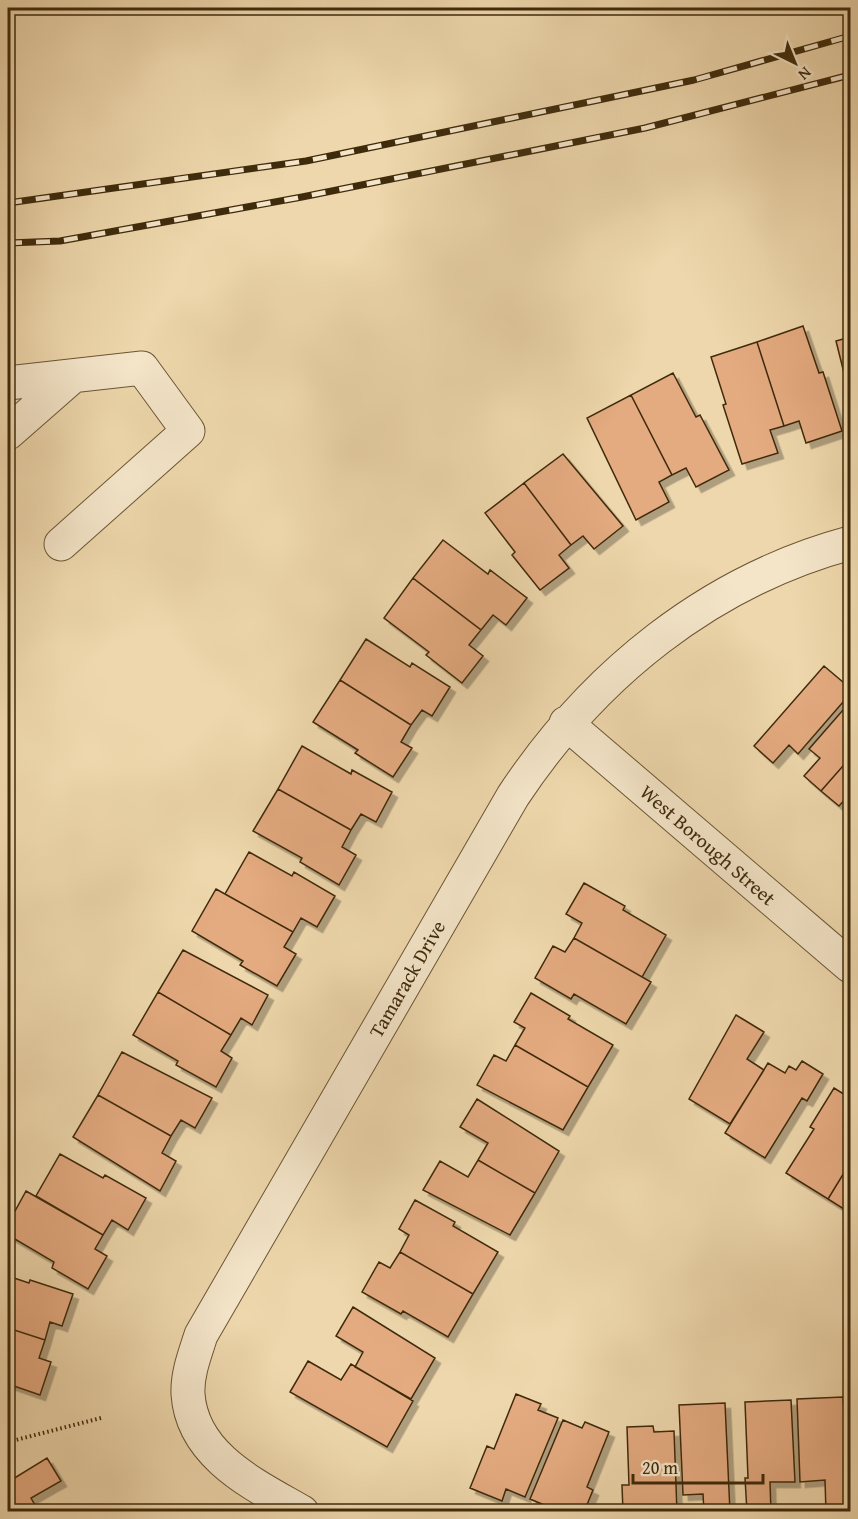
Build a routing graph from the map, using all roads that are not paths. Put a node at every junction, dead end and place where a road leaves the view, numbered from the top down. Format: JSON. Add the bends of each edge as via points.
{"nodes":[{"id":1,"x":73,"y":376,"type":"junction"},
{"id":2,"x":8,"y":383,"type":"edge"},
{"id":3,"x":8,"y":433,"type":"edge"},
{"id":4,"x":850,"y":543,"type":"edge"},
{"id":5,"x":61,"y":544,"type":"dead end"},
{"id":6,"x":566,"y":723,"type":"junction"},
{"id":7,"x":850,"y":966,"type":"edge"},
{"id":8,"x":302,"y":1512,"type":"edge"}],
"edges":[{"from":1,"to":2,"type":"street"},
{"from":1,"to":3,"type":"street"},
{"from":1,"to":5,"type":"street","via":[[142,368],[188,431]]},
{"from":4,"to":6,"type":"street","name":"Tamarack Drive","via":[[772,570],[721,595],[662,634]]},
{"from":6,"to":7,"type":"street","name":"West Borough Street"},
{"from":6,"to":8,"type":"street","name":"Tamarack Drive","via":[[513,796],[201,1335],[191,1364],[188,1394],[194,1420],[207,1444],[225,1464]]}]}
